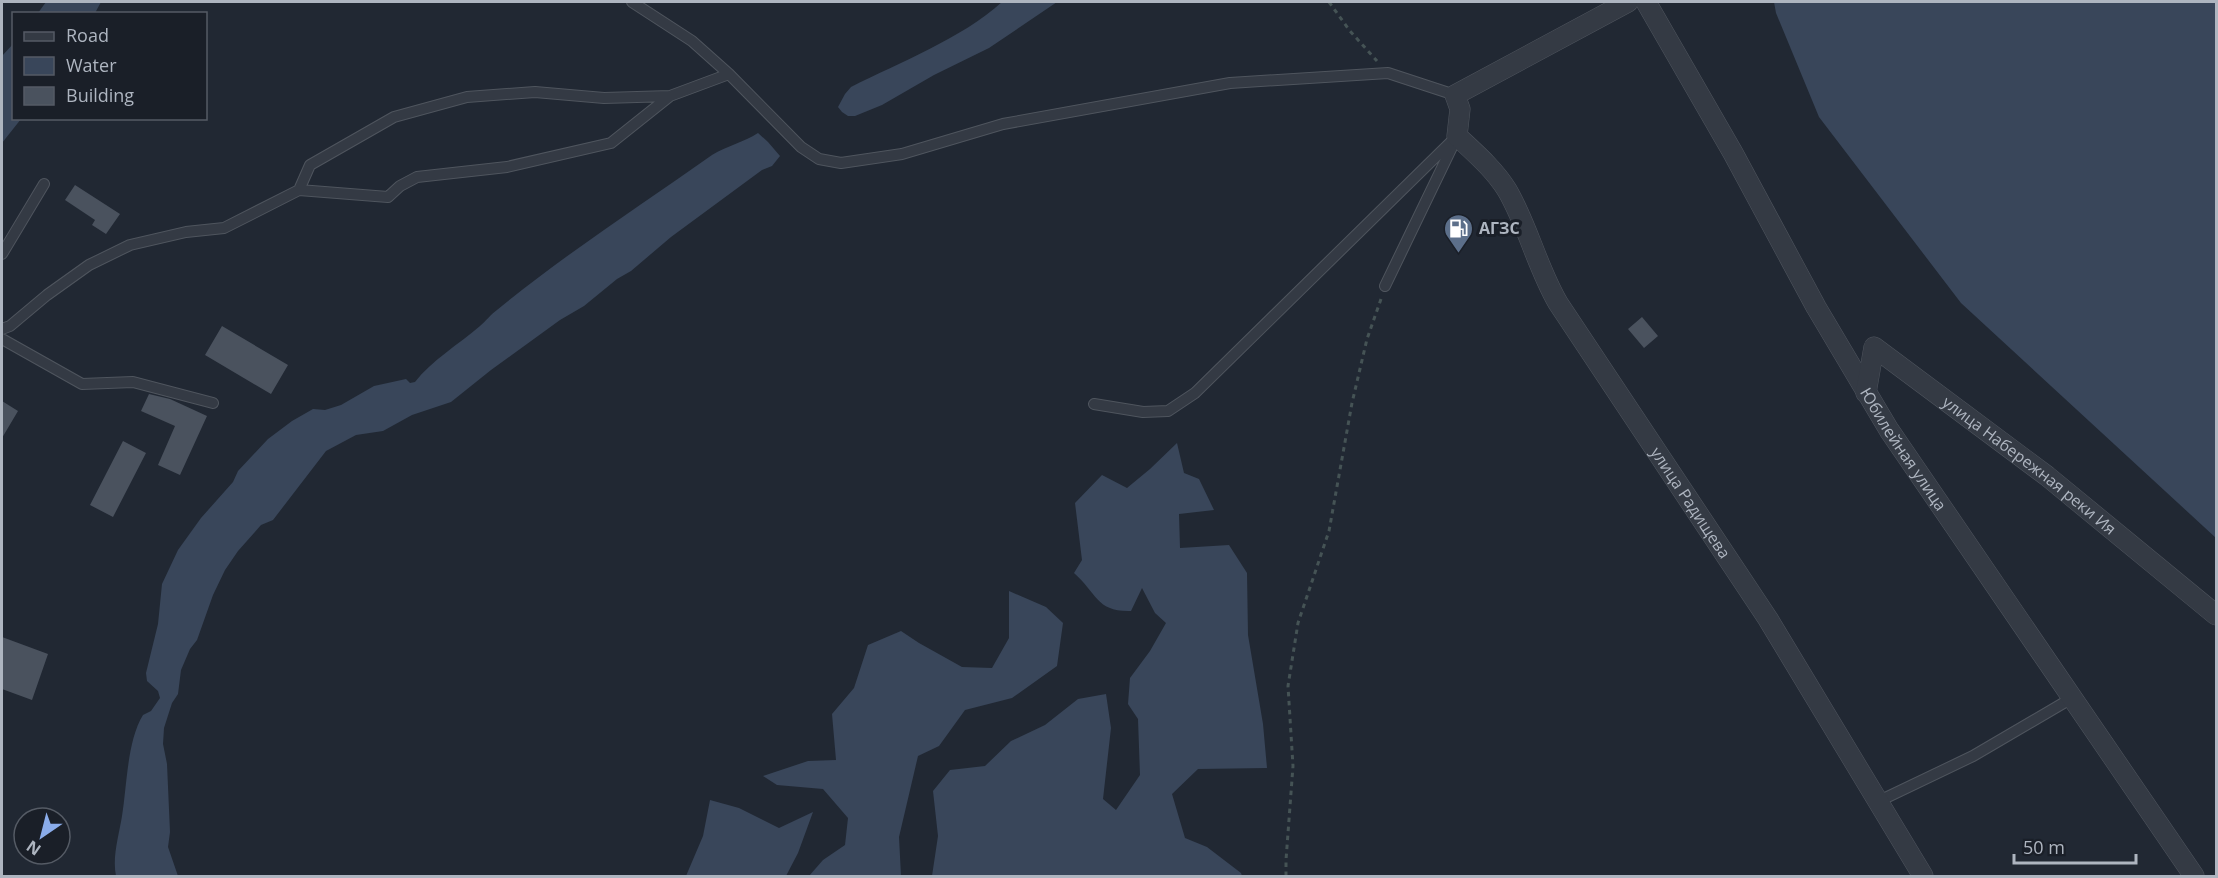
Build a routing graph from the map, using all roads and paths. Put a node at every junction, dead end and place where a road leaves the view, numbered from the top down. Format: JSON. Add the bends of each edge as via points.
{"nodes":[{"id":1,"x":632,"y":2,"type":"edge"},
{"id":2,"x":1329,"y":2,"type":"edge"},
{"id":3,"x":1628,"y":2,"type":"edge"},
{"id":4,"x":1646,"y":2,"type":"edge"},
{"id":5,"x":1388,"y":73,"type":"junction"},
{"id":6,"x":729,"y":74,"type":"junction"},
{"id":7,"x":1455,"y":95,"type":"junction"},
{"id":8,"x":670,"y":96,"type":"junction"},
{"id":9,"x":1457,"y":136,"type":"junction"},
{"id":10,"x":44,"y":184,"type":"dead end"},
{"id":11,"x":299,"y":190,"type":"junction"},
{"id":12,"x":2,"y":254,"type":"edge"},
{"id":13,"x":1385,"y":286,"type":"joint"},
{"id":14,"x":2,"y":329,"type":"edge"},
{"id":15,"x":2,"y":339,"type":"edge"},
{"id":16,"x":1866,"y":393,"type":"junction"},
{"id":17,"x":213,"y":403,"type":"dead end"},
{"id":18,"x":1094,"y":404,"type":"dead end"},
{"id":19,"x":2217,"y":615,"type":"edge"},
{"id":20,"x":2072,"y":698,"type":"junction"},
{"id":21,"x":1877,"y":802,"type":"junction"},
{"id":22,"x":1286,"y":876,"type":"edge"},
{"id":23,"x":1923,"y":876,"type":"edge"},
{"id":24,"x":2194,"y":876,"type":"edge"}],
"edges":[{"from":1,"to":6,"type":"lane","via":[[692,41]]},
{"from":2,"to":5,"type":"path"},
{"from":3,"to":7,"type":"street"},
{"from":4,"to":16,"type":"street","name":"Юбилейная улица"},
{"from":5,"to":6,"type":"lane","via":[[1230,83],[1003,124],[902,154],[841,163],[819,159],[801,147]]},
{"from":5,"to":7,"type":"lane"},
{"from":6,"to":8,"type":"lane"},
{"from":7,"to":9,"type":"street","via":[[1460,109]]},
{"from":8,"to":11,"type":"lane","via":[[611,143],[507,167],[417,177],[388,197]]},
{"from":8,"to":11,"type":"lane","via":[[604,98],[535,92],[467,97],[394,117],[310,165]]},
{"from":9,"to":13,"type":"lane"},
{"from":9,"to":18,"type":"lane","via":[[1195,393],[1168,411],[1143,412]]},
{"from":9,"to":21,"type":"street","name":"улица Радищева","via":[[1506,190],[1545,282],[1761,610]]},
{"from":10,"to":12,"type":"lane"},
{"from":11,"to":14,"type":"lane","via":[[224,228],[130,245],[88,265]]},
{"from":13,"to":22,"type":"path","via":[[1367,339],[1352,404],[1329,531],[1298,623],[1288,686],[1293,766]]},
{"from":15,"to":17,"type":"lane","via":[[82,384],[133,382]]},
{"from":16,"to":19,"type":"street","name":"улица Набережная реки Ия","via":[[1874,347],[2048,476]]},
{"from":16,"to":20,"type":"street","name":"Юбилейная улица"},
{"from":20,"to":21,"type":"lane","via":[[1972,756]]},
{"from":20,"to":24,"type":"street","name":"Юбилейная улица"},
{"from":21,"to":23,"type":"street","name":"улица Радищева"}]}
